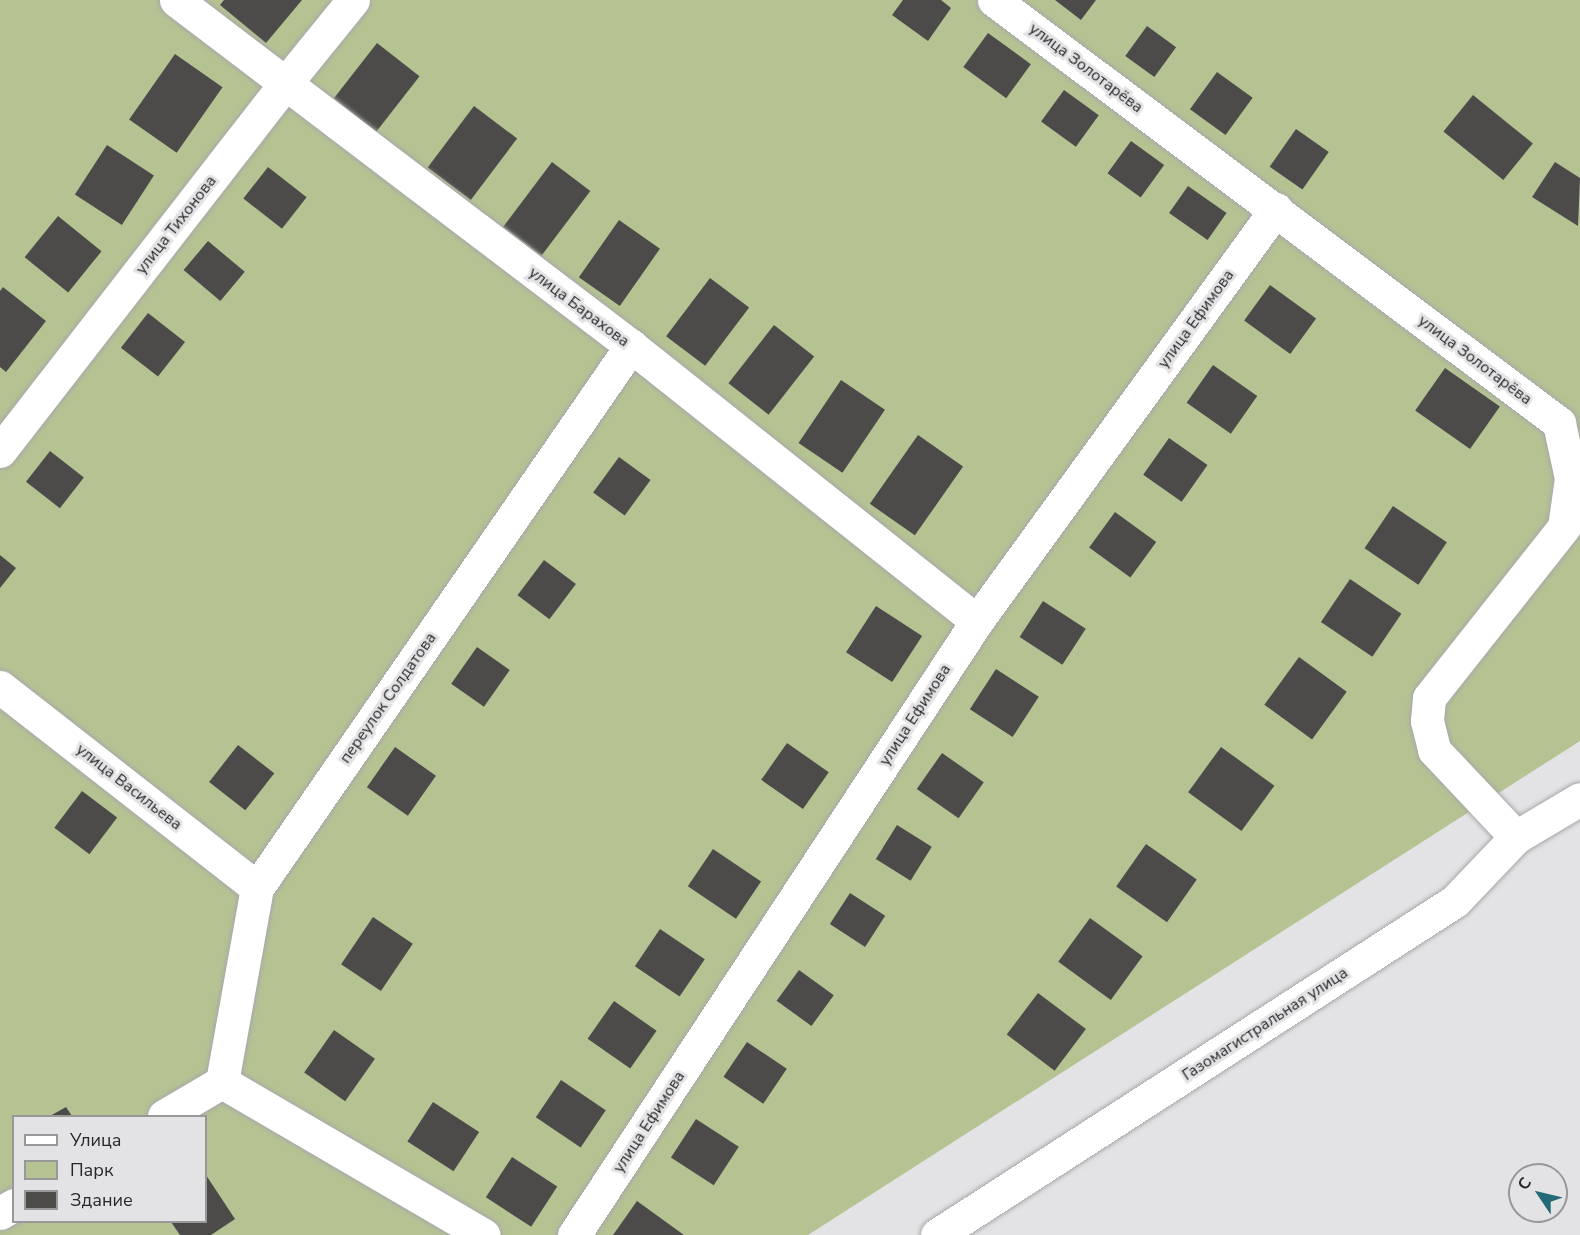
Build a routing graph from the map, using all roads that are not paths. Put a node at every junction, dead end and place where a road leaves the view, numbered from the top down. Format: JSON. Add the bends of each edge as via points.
{"nodes":[{"id":1,"x":176,"y":0,"type":"edge"},
{"id":2,"x":353,"y":0,"type":"edge"},
{"id":3,"x":994,"y":0,"type":"edge"},
{"id":4,"x":285,"y":84,"type":"junction"},
{"id":5,"x":1276,"y":209,"type":"junction"},
{"id":6,"x":632,"y":346,"type":"junction"},
{"id":7,"x":0,"y":452,"type":"edge"},
{"id":8,"x":978,"y":621,"type":"junction"},
{"id":9,"x":0,"y":687,"type":"edge"},
{"id":10,"x":1580,"y":799,"type":"edge"},
{"id":11,"x":1516,"y":837,"type":"junction"},
{"id":12,"x":257,"y":888,"type":"junction"},
{"id":13,"x":222,"y":1082,"type":"junction"},
{"id":14,"x":166,"y":1115,"type":"edge"},
{"id":15,"x":484,"y":1235,"type":"edge"},
{"id":16,"x":574,"y":1235,"type":"edge"},
{"id":17,"x":938,"y":1235,"type":"edge"}],
"edges":[{"from":1,"to":4,"type":"street","name":"улица Барахова"},
{"from":2,"to":4,"type":"street","name":"улица Тихонова"},
{"from":3,"to":5,"type":"street","name":"улица Золотарёва"},
{"from":4,"to":6,"type":"street","name":"улица Барахова"},
{"from":4,"to":7,"type":"street","name":"улица Тихонова"},
{"from":5,"to":8,"type":"street","name":"улица Ефимова"},
{"from":5,"to":11,"type":"street","name":"улица Золотарёва","via":[[1559,423],[1571,478],[1564,527],[1429,698],[1427,721],[1434,750]]},
{"from":6,"to":8,"type":"street","name":"улица Барахова"},
{"from":6,"to":12,"type":"street","name":"переулок Солдатова"},
{"from":8,"to":16,"type":"street","name":"улица Ефимова"},
{"from":9,"to":12,"type":"street","name":"улица Васильева"},
{"from":10,"to":11,"type":"street","name":"Газомагистральная улица"},
{"from":11,"to":17,"type":"street","name":"Газомагистральная улица","via":[[1455,901]]},
{"from":12,"to":13,"type":"street","name":"переулок Солдатова"},
{"from":13,"to":14,"type":"street"},
{"from":13,"to":15,"type":"street"}]}
